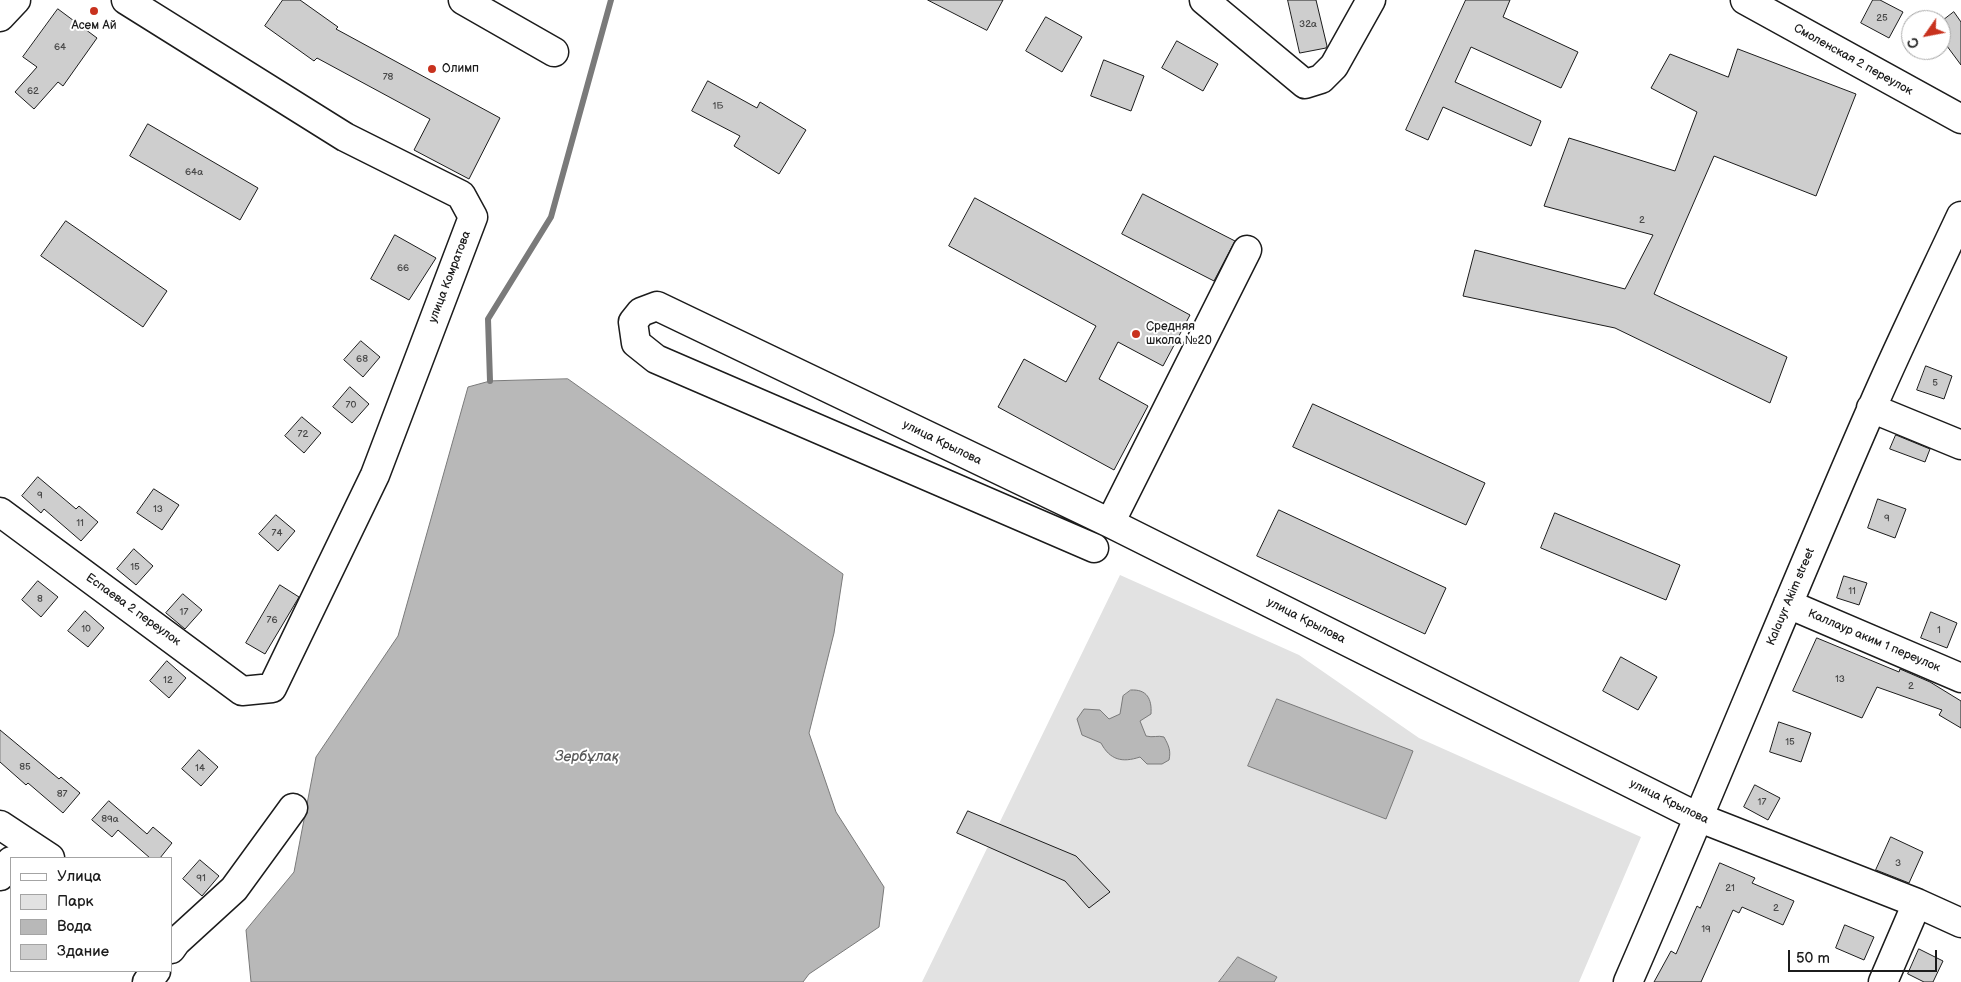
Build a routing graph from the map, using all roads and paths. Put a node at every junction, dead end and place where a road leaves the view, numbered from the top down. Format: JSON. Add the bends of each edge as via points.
{"nodes":[{"id":1,"x":16,"y":0,"type":"edge"},
{"id":2,"x":126,"y":0,"type":"edge"},
{"id":3,"x":463,"y":0,"type":"edge"},
{"id":4,"x":1204,"y":0,"type":"edge"},
{"id":5,"x":1371,"y":0,"type":"edge"},
{"id":6,"x":1745,"y":0,"type":"edge"},
{"id":7,"x":0,"y":17,"type":"edge"},
{"id":8,"x":554,"y":52,"type":"dead end"},
{"id":9,"x":1961,"y":119,"type":"edge"},
{"id":10,"x":1961,"y":216,"type":"edge"},
{"id":11,"x":1247,"y":250,"type":"dead end"},
{"id":12,"x":1871,"y":408,"type":"junction"},
{"id":13,"x":1961,"y":445,"type":"edge"},
{"id":14,"x":0,"y":512,"type":"edge"},
{"id":15,"x":1110,"y":523,"type":"junction"},
{"id":16,"x":1094,"y":548,"type":"dead end"},
{"id":17,"x":1788,"y":604,"type":"junction"},
{"id":18,"x":1961,"y":678,"type":"edge"},
{"id":19,"x":272,"y":688,"type":"joint"},
{"id":20,"x":293,"y":808,"type":"dead end"},
{"id":21,"x":1700,"y":818,"type":"junction"},
{"id":22,"x":0,"y":825,"type":"edge"},
{"id":23,"x":17,"y":854,"type":"edge"},
{"id":24,"x":42,"y":857,"type":"edge"},
{"id":25,"x":10,"y":863,"type":"edge"},
{"id":26,"x":0,"y":876,"type":"edge"},
{"id":27,"x":1917,"y":904,"type":"junction"},
{"id":28,"x":1961,"y":923,"type":"edge"},
{"id":29,"x":173,"y":943,"type":"edge"},
{"id":30,"x":155,"y":972,"type":"edge"},
{"id":31,"x":147,"y":982,"type":"edge"},
{"id":32,"x":1628,"y":982,"type":"edge"},
{"id":33,"x":1883,"y":982,"type":"edge"}],
"edges":[{"from":1,"to":7,"type":"street"},
{"from":2,"to":19,"type":"street","name":"улица Комратова","via":[[346,137],[461,195],[473,217],[375,475]]},
{"from":3,"to":8,"type":"street"},
{"from":4,"to":5,"type":"street","via":[[1305,84],[1321,79],[1334,66]]},
{"from":6,"to":9,"type":"street","name":"Смоленская 2 переулок"},
{"from":10,"to":12,"type":"street","name":"Kalauyr Akim street"},
{"from":11,"to":15,"type":"street"},
{"from":12,"to":13,"type":"street"},
{"from":12,"to":17,"type":"street","name":"Kalauyr Akim street"},
{"from":14,"to":19,"type":"street","name":"Еспаева 2 переулок","via":[[242,691]]},
{"from":15,"to":16,"type":"street","name":"улица Крылова","via":[[657,306],[641,312],[633,322],[636,343],[656,359]]},
{"from":15,"to":21,"type":"street","name":"улица Крылова"},
{"from":17,"to":18,"type":"street","name":"Каллаур аким 1 переулок"},
{"from":17,"to":21,"type":"street","name":"Kalauyr Akim street"},
{"from":20,"to":29,"type":"street","via":[[234,889]]},
{"from":21,"to":27,"type":"street","name":"улица Крылова"},
{"from":21,"to":32,"type":"street","name":"Kalauyr Akim street"},
{"from":22,"to":23,"type":"street"},
{"from":23,"to":24,"type":"street"},
{"from":25,"to":26,"type":"street"},
{"from":27,"to":28,"type":"street","name":"улица Крылова"},
{"from":27,"to":33,"type":"street"},
{"from":30,"to":31,"type":"street"}]}
